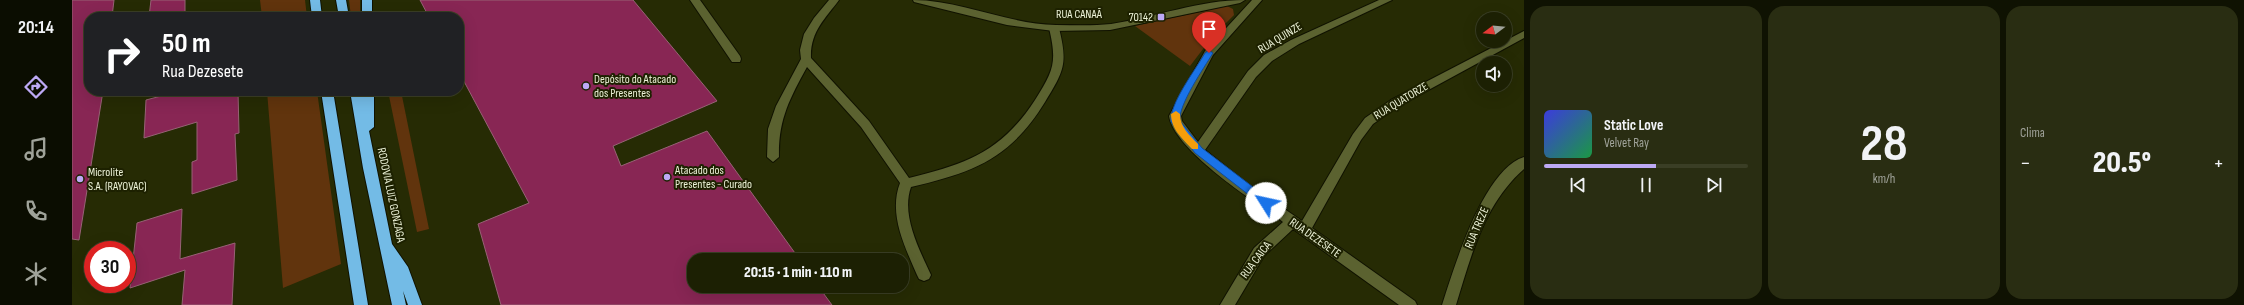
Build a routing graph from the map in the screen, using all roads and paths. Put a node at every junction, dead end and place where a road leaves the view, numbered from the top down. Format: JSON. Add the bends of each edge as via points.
{"nodes":[{"id":1,"x":315,"y":0,"type":"edge"},
{"id":2,"x":341,"y":0,"type":"edge"},
{"id":3,"x":366,"y":0,"type":"edge"},
{"id":4,"x":695,"y":0,"type":"edge"},
{"id":5,"x":834,"y":0,"type":"edge"},
{"id":6,"x":918,"y":0,"type":"edge"},
{"id":7,"x":1240,"y":0,"type":"edge"},
{"id":8,"x":1257,"y":0,"type":"edge"},
{"id":9,"x":1387,"y":0,"type":"edge"},
{"id":10,"x":316,"y":12,"type":"edge"},
{"id":11,"x":343,"y":12,"type":"edge"},
{"id":12,"x":367,"y":12,"type":"edge"},
{"id":13,"x":1054,"y":28,"type":"junction"},
{"id":14,"x":1524,"y":34,"type":"edge"},
{"id":15,"x":736,"y":59,"type":"dead end"},
{"id":16,"x":806,"y":59,"type":"junction"},
{"id":17,"x":328,"y":96,"type":"edge"},
{"id":18,"x":357,"y":96,"type":"edge"},
{"id":19,"x":368,"y":96,"type":"edge"},
{"id":20,"x":1198,"y":151,"type":"junction"},
{"id":21,"x":773,"y":157,"type":"dead end"},
{"id":22,"x":1524,"y":162,"type":"edge"},
{"id":23,"x":369,"y":168,"type":"junction"},
{"id":24,"x":906,"y":183,"type":"junction"},
{"id":25,"x":1292,"y":221,"type":"junction"},
{"id":26,"x":1304,"y":230,"type":"junction"},
{"id":27,"x":385,"y":244,"type":"junction"},
{"id":28,"x":924,"y":275,"type":"dead end"},
{"id":29,"x":361,"y":305,"type":"edge"},
{"id":30,"x":399,"y":305,"type":"edge"},
{"id":31,"x":415,"y":305,"type":"edge"},
{"id":32,"x":1227,"y":305,"type":"edge"},
{"id":33,"x":1410,"y":305,"type":"edge"},
{"id":34,"x":1449,"y":305,"type":"edge"}],
"edges":[{"from":1,"to":10,"type":"highway"},
{"from":2,"to":11,"type":"highway"},
{"from":3,"to":12,"type":"highway"},
{"from":4,"to":15,"type":"street"},
{"from":5,"to":16,"type":"street","via":[[806,38]]},
{"from":6,"to":13,"type":"street","name":"RUA CANAÃ","via":[[1008,22]]},
{"from":7,"to":13,"type":"street","name":"RUA CANAÃ","via":[[1110,27]]},
{"from":8,"to":20,"type":"street","name":"RUA DEZESETE","via":[[1209,53],[1177,111],[1176,122]]},
{"from":9,"to":20,"type":"street","name":"RUA QUINZE","via":[[1295,42],[1268,58],[1252,74]]},
{"from":13,"to":24,"type":"street","via":[[1061,53],[1060,65],[1030,118],[1014,137],[974,162],[932,178]]},
{"from":14,"to":26,"type":"street","name":"RUA QUATORZE","via":[[1395,103],[1369,121],[1339,166]]},
{"from":16,"to":21,"type":"street","via":[[775,117],[771,137]]},
{"from":16,"to":24,"type":"street","via":[[865,124]]},
{"from":17,"to":29,"type":"highway"},
{"from":18,"to":23,"type":"highway","name":"RODOVIA LUIZ GONZAGA"},
{"from":19,"to":23,"type":"highway"},
{"from":20,"to":25,"type":"street","name":"RUA DEZESETE"},
{"from":22,"to":34,"type":"street","name":"RUA TREZE","via":[[1502,183],[1485,206]]},
{"from":23,"to":27,"type":"highway","name":"RODOVIA LUIZ GONZAGA"},
{"from":24,"to":28,"type":"street","via":[[901,197],[907,233]]},
{"from":25,"to":26,"type":"street","name":"RUA DEZESETE"},
{"from":25,"to":32,"type":"street","name":"RUA CAICA","via":[[1259,252]]},
{"from":26,"to":33,"type":"street","name":"RUA DEZESETE"},
{"from":27,"to":30,"type":"highway","name":"RODOVIA LUIZ GONZAGA"},
{"from":27,"to":31,"type":"highway","via":[[401,267]]}]}
